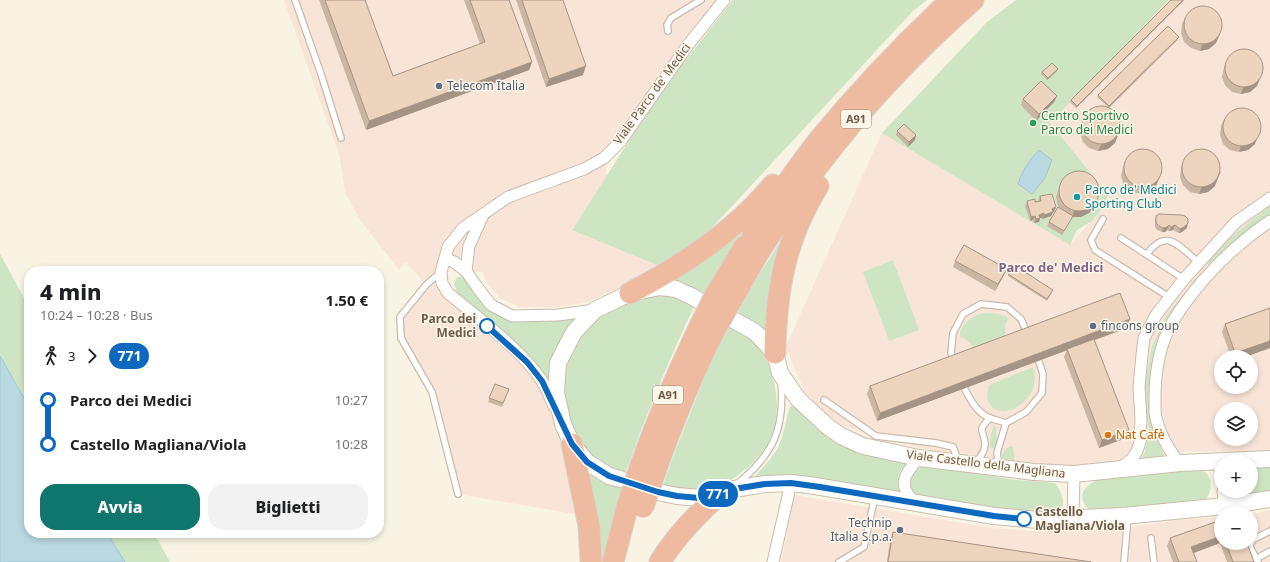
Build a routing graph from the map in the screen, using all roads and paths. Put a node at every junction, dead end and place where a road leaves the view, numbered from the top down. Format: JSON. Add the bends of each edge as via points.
{"nodes":[{"id":1,"x":294,"y":0,"type":"edge"},
{"id":2,"x":700,"y":0,"type":"edge"},
{"id":3,"x":724,"y":0,"type":"edge"},
{"id":4,"x":951,"y":0,"type":"edge"},
{"id":5,"x":974,"y":0,"type":"edge"},
{"id":6,"x":668,"y":31,"type":"dead end"},
{"id":7,"x":859,"y":115,"type":"junction"},
{"id":8,"x":341,"y":138,"type":"dead end"},
{"id":9,"x":818,"y":141,"type":"junction"},
{"id":10,"x":1270,"y":198,"type":"edge"},
{"id":11,"x":483,"y":215,"type":"junction"},
{"id":12,"x":1103,"y":219,"type":"dead end"},
{"id":13,"x":1270,"y":221,"type":"edge"},
{"id":14,"x":1121,"y":238,"type":"dead end"},
{"id":15,"x":751,"y":251,"type":"junction"},
{"id":16,"x":1147,"y":254,"type":"junction"},
{"id":17,"x":445,"y":258,"type":"junction"},
{"id":18,"x":1198,"y":262,"type":"junction"},
{"id":19,"x":466,"y":271,"type":"junction"},
{"id":20,"x":441,"y":272,"type":"junction"},
{"id":21,"x":1211,"y":273,"type":"junction"},
{"id":22,"x":1184,"y":279,"type":"junction"},
{"id":23,"x":630,"y":293,"type":"junction"},
{"id":24,"x":1169,"y":298,"type":"junction"},
{"id":25,"x":594,"y":310,"type":"junction"},
{"id":26,"x":1027,"y":333,"type":"edge"},
{"id":27,"x":775,"y":353,"type":"junction"},
{"id":28,"x":954,"y":359,"type":"edge"},
{"id":29,"x":1039,"y":362,"type":"edge"},
{"id":30,"x":780,"y":373,"type":"junction"},
{"id":31,"x":966,"y":389,"type":"edge"},
{"id":32,"x":824,"y":400,"type":"dead end"},
{"id":33,"x":990,"y":418,"type":"junction"},
{"id":34,"x":1006,"y":423,"type":"junction"},
{"id":35,"x":563,"y":424,"type":"junction"},
{"id":36,"x":572,"y":444,"type":"junction"},
{"id":37,"x":919,"y":458,"type":"junction"},
{"id":38,"x":1258,"y":459,"type":"edge"},
{"id":39,"x":1270,"y":459,"type":"edge"},
{"id":40,"x":1214,"y":461,"type":"edge"},
{"id":41,"x":958,"y":462,"type":"junction"},
{"id":42,"x":1180,"y":463,"type":"junction"},
{"id":43,"x":975,"y":464,"type":"junction"},
{"id":44,"x":999,"y":467,"type":"junction"},
{"id":45,"x":1120,"y":468,"type":"junction"},
{"id":46,"x":1074,"y":474,"type":"junction"},
{"id":47,"x":620,"y":479,"type":"dead end"},
{"id":48,"x":791,"y":483,"type":"junction"},
{"id":49,"x":658,"y":492,"type":"dead end"},
{"id":50,"x":723,"y":493,"type":"junction"},
{"id":51,"x":458,"y":494,"type":"dead end"},
{"id":52,"x":875,"y":496,"type":"junction"},
{"id":53,"x":1224,"y":498,"type":"edge"},
{"id":54,"x":1270,"y":499,"type":"edge"},
{"id":55,"x":916,"y":503,"type":"junction"},
{"id":56,"x":635,"y":506,"type":"junction"},
{"id":57,"x":1128,"y":516,"type":"junction"},
{"id":58,"x":1073,"y":519,"type":"junction"},
{"id":59,"x":1270,"y":532,"type":"edge"},
{"id":60,"x":1258,"y":537,"type":"edge"},
{"id":61,"x":1151,"y":538,"type":"dead end"},
{"id":62,"x":1252,"y":550,"type":"edge"},
{"id":63,"x":1270,"y":552,"type":"edge"},
{"id":64,"x":1257,"y":560,"type":"edge"},
{"id":65,"x":591,"y":562,"type":"edge"},
{"id":66,"x":613,"y":562,"type":"edge"},
{"id":67,"x":628,"y":562,"type":"edge"},
{"id":68,"x":660,"y":562,"type":"edge"},
{"id":69,"x":774,"y":562,"type":"edge"},
{"id":70,"x":839,"y":562,"type":"edge"},
{"id":71,"x":1124,"y":562,"type":"edge"},
{"id":72,"x":1154,"y":562,"type":"edge"}],
"edges":[{"from":1,"to":8,"type":"lane"},
{"from":2,"to":6,"type":"lane","via":[[671,18],[667,25]]},
{"from":3,"to":11,"type":"street","name":"Viale Parco de' Medici","via":[[688,44],[620,142],[604,158],[584,169],[508,198]]},
{"from":4,"to":9,"type":"highway","number":"A91","via":[[860,92]]},
{"from":5,"to":7,"type":"highway","number":"A91","via":[[927,43]]},
{"from":7,"to":15,"type":"highway","number":"A91"},
{"from":7,"to":27,"type":"highway","via":[[852,134],[807,204],[792,238],[782,271]]},
{"from":9,"to":15,"type":"highway","number":"A91","via":[[773,203]]},
{"from":9,"to":23,"type":"highway","via":[[802,151],[762,198],[733,225],[680,264]]},
{"from":10,"to":18,"type":"street","via":[[1236,222]]},
{"from":11,"to":17,"type":"street","name":"Viale Parco de' Medici","via":[[463,228],[448,247]]},
{"from":11,"to":19,"type":"street","name":"Viale Parco de' Medici","via":[[469,246]]},
{"from":12,"to":24,"type":"lane","via":[[1091,240],[1095,250]]},
{"from":13,"to":21,"type":"street","via":[[1250,234]]},
{"from":14,"to":16,"type":"lane"},
{"from":15,"to":56,"type":"highway","number":"A91","bridge":true,"via":[[707,328],[690,380],[670,428],[648,467]]},
{"from":16,"to":18,"type":"lane","via":[[1152,246],[1162,240],[1171,240]]},
{"from":16,"to":22,"type":"lane"},
{"from":17,"to":19,"type":"street"},
{"from":17,"to":20,"type":"street","name":"Viale Parco de' Medici"},
{"from":18,"to":21,"type":"street"},
{"from":18,"to":22,"type":"street"},
{"from":19,"to":25,"type":"street","via":[[491,305],[512,316],[558,315]]},
{"from":20,"to":35,"type":"street","via":[[442,283],[448,293],[527,362],[542,381]]},
{"from":20,"to":51,"type":"lane","via":[[426,285],[400,316],[401,338],[432,392]]},
{"from":21,"to":42,"type":"street","via":[[1171,324],[1160,354],[1155,388],[1155,412],[1160,430],[1173,456]]},
{"from":22,"to":24,"type":"street"},
{"from":23,"to":25,"type":"street"},
{"from":23,"to":27,"type":"street","via":[[660,287],[691,296],[755,332]]},
{"from":24,"to":45,"type":"street","via":[[1156,315],[1144,338],[1139,387],[1140,442],[1132,459]]},
{"from":25,"to":35,"type":"street","via":[[574,332],[558,363],[556,393]]},
{"from":26,"to":28,"type":"lane","via":[[1021,319],[1007,307],[981,304],[963,314],[953,333],[951,353]]},
{"from":27,"to":30,"type":"street"},
{"from":29,"to":34,"type":"lane","via":[[1043,374],[1042,393],[1026,412]]},
{"from":30,"to":37,"type":"street","name":"Viale Castello della Magliana","via":[[798,399],[841,436],[862,446]]},
{"from":30,"to":50,"type":"lane","via":[[781,418],[776,437],[764,457],[747,476]]},
{"from":31,"to":33,"type":"lane","via":[[981,412]]},
{"from":32,"to":41,"type":"lane","via":[[876,436],[953,447]]},
{"from":33,"to":34,"type":"lane"},
{"from":33,"to":43,"type":"lane","via":[[982,426],[981,433],[985,443],[983,452]]},
{"from":34,"to":44,"type":"lane","via":[[997,453]]},
{"from":35,"to":36,"type":"street"},
{"from":36,"to":47,"type":"street","via":[[587,462],[609,476]]},
{"from":36,"to":65,"type":"highway","via":[[589,526]]},
{"from":37,"to":41,"type":"street","name":"Viale Castello della Magliana"},
{"from":37,"to":55,"type":"street","via":[[908,469],[904,479],[905,489]]},
{"from":38,"to":39,"type":"street","name":"Viale Castello della Magliana"},
{"from":40,"to":42,"type":"street","name":"Viale Castello della Magliana"},
{"from":41,"to":43,"type":"street","name":"Viale Castello della Magliana"},
{"from":42,"to":45,"type":"street","name":"Viale Castello della Magliana"},
{"from":43,"to":44,"type":"street","name":"Viale Castello della Magliana"},
{"from":44,"to":46,"type":"street","name":"Viale Castello della Magliana"},
{"from":45,"to":46,"type":"street","name":"Viale Castello della Magliana"},
{"from":46,"to":58,"type":"street"},
{"from":48,"to":50,"type":"street","via":[[765,484]]},
{"from":48,"to":52,"type":"street"},
{"from":48,"to":69,"type":"street"},
{"from":49,"to":50,"type":"street","via":[[699,498]]},
{"from":50,"to":68,"type":"highway","via":[[696,516]]},
{"from":52,"to":55,"type":"street"},
{"from":52,"to":70,"type":"lane","via":[[864,547]]},
{"from":53,"to":54,"type":"street"},
{"from":53,"to":57,"type":"street"},
{"from":55,"to":58,"type":"street","via":[[994,516],[1039,520]]},
{"from":56,"to":66,"type":"highway","number":"A91"},
{"from":56,"to":67,"type":"highway","number":"A91"},
{"from":57,"to":58,"type":"street"},
{"from":57,"to":71,"type":"lane"},
{"from":59,"to":60,"type":"lane"},
{"from":61,"to":72,"type":"lane"},
{"from":62,"to":64,"type":"lane"},
{"from":63,"to":64,"type":"lane"}]}
